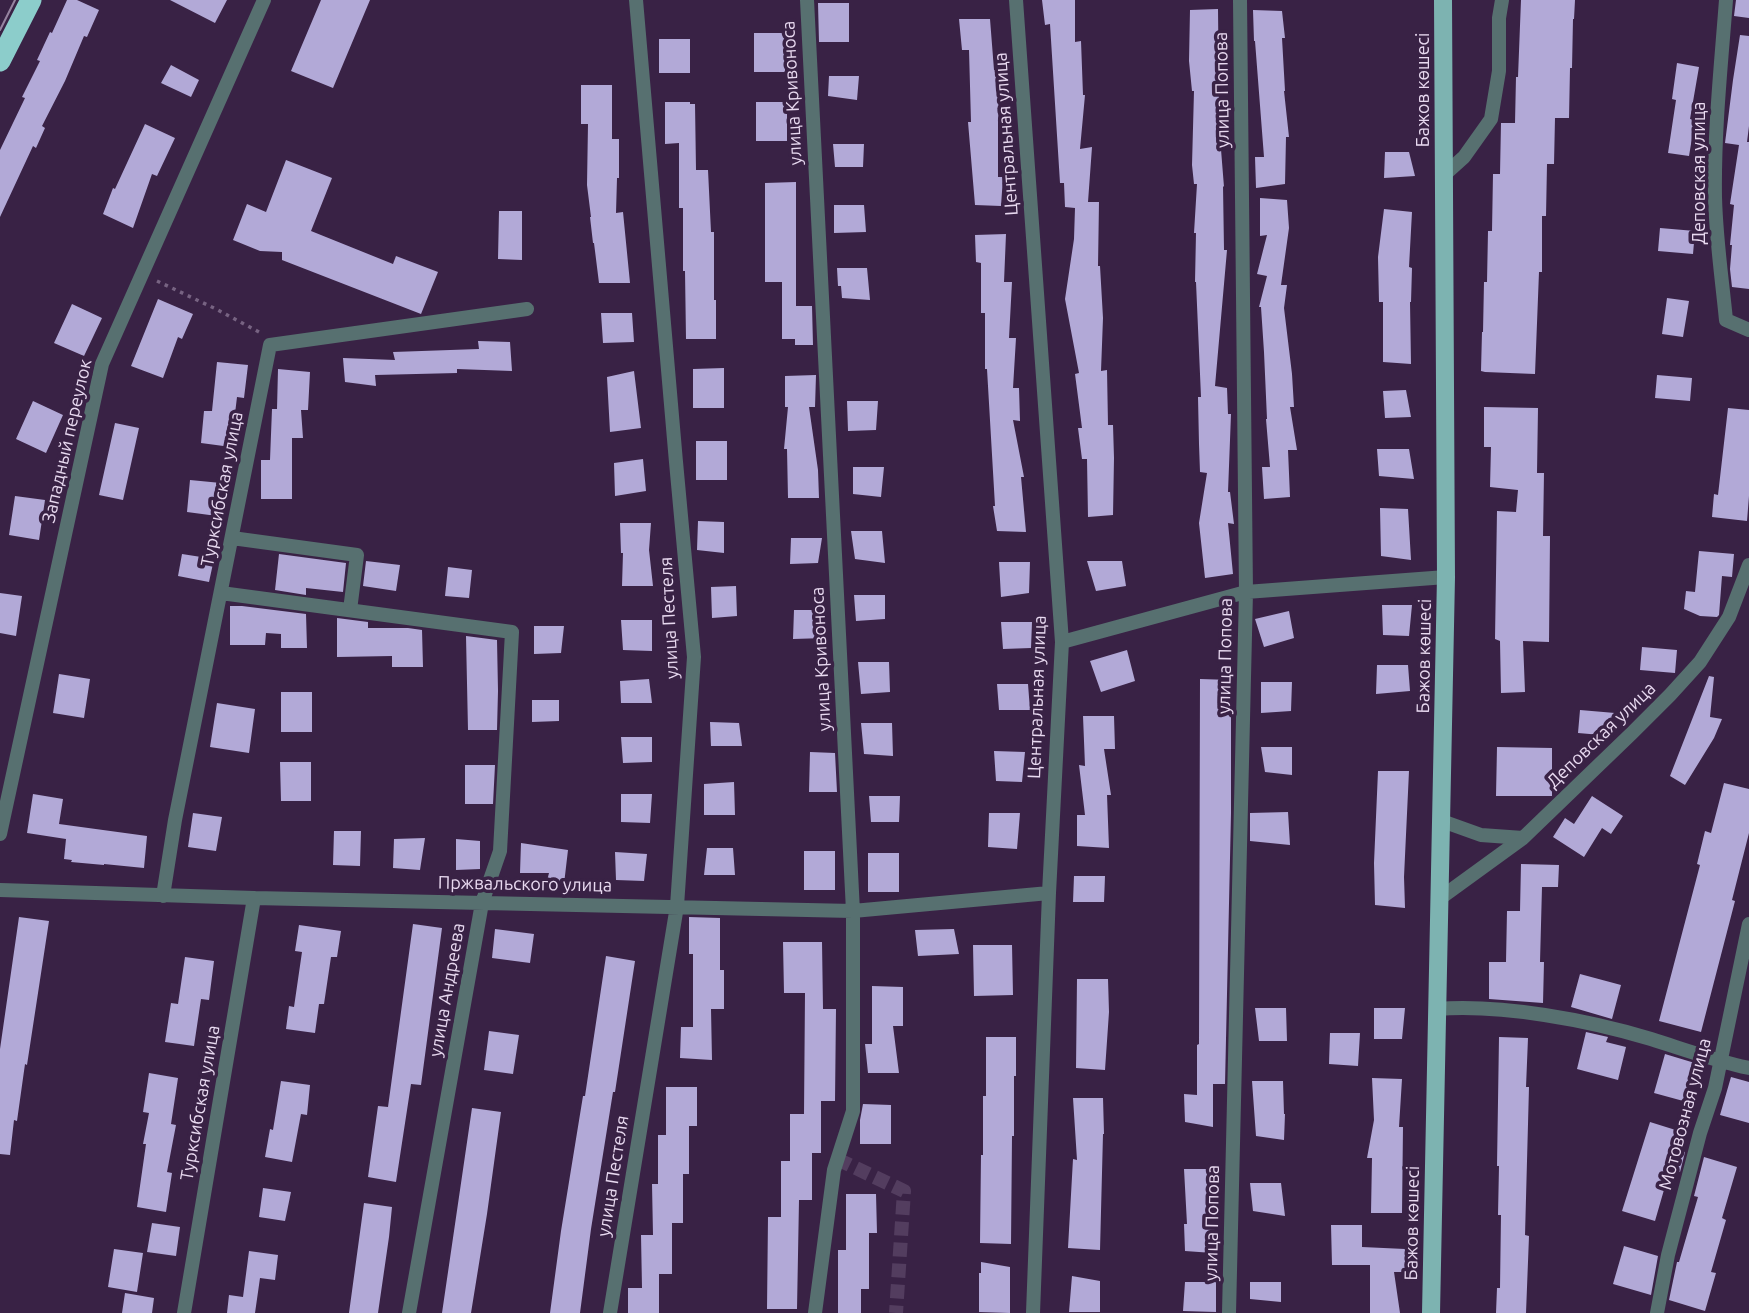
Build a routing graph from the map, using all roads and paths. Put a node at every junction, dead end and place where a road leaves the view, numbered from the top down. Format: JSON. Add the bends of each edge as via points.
{"nodes":[{"id":1,"x":31,"y":0,"type":"edge"},
{"id":2,"x":264,"y":0,"type":"edge"},
{"id":3,"x":636,"y":0,"type":"edge"},
{"id":4,"x":807,"y":0,"type":"edge"},
{"id":5,"x":1016,"y":0,"type":"edge"},
{"id":6,"x":1240,"y":0,"type":"edge"},
{"id":7,"x":1443,"y":0,"type":"edge"},
{"id":8,"x":1502,"y":0,"type":"edge"},
{"id":9,"x":1726,"y":0,"type":"edge"},
{"id":10,"x":0,"y":61,"type":"edge"},
{"id":11,"x":1444,"y":175,"type":"junction"},
{"id":12,"x":142,"y":274,"type":"junction"},
{"id":13,"x":527,"y":309,"type":"dead end"},
{"id":14,"x":1749,"y":330,"type":"edge"},
{"id":15,"x":270,"y":345,"type":"junction"},
{"id":16,"x":232,"y":538,"type":"junction"},
{"id":17,"x":1749,"y":565,"type":"edge"},
{"id":18,"x":1446,"y":577,"type":"junction"},
{"id":19,"x":1246,"y":592,"type":"junction"},
{"id":20,"x":221,"y":593,"type":"junction"},
{"id":21,"x":350,"y":610,"type":"junction"},
{"id":22,"x":1062,"y":642,"type":"junction"},
{"id":23,"x":1442,"y":821,"type":"junction"},
{"id":24,"x":0,"y":834,"type":"edge"},
{"id":25,"x":1481,"y":835,"type":"junction"},
{"id":26,"x":1523,"y":838,"type":"junction"},
{"id":27,"x":1485,"y":865,"type":"junction"},
{"id":28,"x":0,"y":890,"type":"edge"},
{"id":29,"x":1049,"y":893,"type":"junction"},
{"id":30,"x":163,"y":896,"type":"junction"},
{"id":31,"x":254,"y":898,"type":"junction"},
{"id":32,"x":1439,"y":899,"type":"junction"},
{"id":33,"x":482,"y":903,"type":"junction"},
{"id":34,"x":677,"y":906,"type":"junction"},
{"id":35,"x":853,"y":911,"type":"junction"},
{"id":36,"x":1749,"y":924,"type":"edge"},
{"id":37,"x":1437,"y":1009,"type":"junction"},
{"id":38,"x":1719,"y":1060,"type":"junction"},
{"id":39,"x":1749,"y":1068,"type":"edge"},
{"id":40,"x":184,"y":1313,"type":"edge"},
{"id":41,"x":409,"y":1313,"type":"edge"},
{"id":42,"x":610,"y":1313,"type":"edge"},
{"id":43,"x":815,"y":1313,"type":"edge"},
{"id":44,"x":1033,"y":1313,"type":"edge"},
{"id":45,"x":1229,"y":1313,"type":"edge"},
{"id":46,"x":1431,"y":1313,"type":"edge"},
{"id":47,"x":1657,"y":1313,"type":"edge"}],
"edges":[{"from":1,"to":10,"type":"highway"},
{"from":2,"to":12,"type":"street","name":"Западный переулок"},
{"from":3,"to":34,"type":"street","name":"улица Пестеля","via":[[694,657]]},
{"from":4,"to":35,"type":"street","name":"улица Кривоноса"},
{"from":5,"to":22,"type":"street","name":"Центральная улица"},
{"from":6,"to":19,"type":"street","name":"улица Попова"},
{"from":7,"to":11,"type":"main road","name":"Бажов көшесі"},
{"from":8,"to":11,"type":"street","via":[[1499,71],[1491,119],[1464,157]]},
{"from":9,"to":14,"type":"street","name":"Деповская улица","via":[[1715,166],[1720,275],[1726,320]]},
{"from":11,"to":18,"type":"main road","name":"Бажов көшесі"},
{"from":12,"to":15,"type":"path","via":[[257,330]]},
{"from":12,"to":24,"type":"street","name":"Западный переулок","via":[[102,364]]},
{"from":13,"to":15,"type":"street"},
{"from":15,"to":16,"type":"street","name":"Турксибская улица"},
{"from":16,"to":20,"type":"street","name":"Турксибская улица"},
{"from":16,"to":21,"type":"street","via":[[357,555]]},
{"from":17,"to":26,"type":"street","name":"Деповская улица","via":[[1729,617],[1700,662]]},
{"from":18,"to":19,"type":"street"},
{"from":18,"to":23,"type":"main road","name":"Бажов көшесі"},
{"from":19,"to":22,"type":"street"},
{"from":19,"to":45,"type":"street","name":"улица Попова"},
{"from":20,"to":21,"type":"street"},
{"from":20,"to":30,"type":"street","name":"Турксибская улица"},
{"from":21,"to":33,"type":"street","name":"улица Андреева","via":[[512,632],[500,851]]},
{"from":22,"to":29,"type":"street","name":"Центральная улица"},
{"from":23,"to":25,"type":"street"},
{"from":23,"to":32,"type":"main road","name":"Бажов көшесі"},
{"from":25,"to":26,"type":"street"},
{"from":25,"to":27,"type":"street","via":[[1491,851]]},
{"from":26,"to":27,"type":"street","name":"Деповская улица"},
{"from":27,"to":32,"type":"street","name":"Деповская улица"},
{"from":28,"to":30,"type":"street","name":"Пржвальского улица"},
{"from":29,"to":35,"type":"street","name":"Пржвальского улица"},
{"from":29,"to":44,"type":"street","name":"Центральная улица"},
{"from":30,"to":31,"type":"street","name":"Пржвальского улица"},
{"from":31,"to":33,"type":"street","name":"Пржвальского улица"},
{"from":31,"to":40,"type":"street","name":"Турксибская улица"},
{"from":32,"to":37,"type":"main road","name":"Бажов көшесі"},
{"from":33,"to":34,"type":"street","name":"Пржвальского улица"},
{"from":33,"to":41,"type":"street","name":"улица Андреева"},
{"from":34,"to":35,"type":"street","name":"Пржвальского улица"},
{"from":34,"to":42,"type":"street","name":"улица Пестеля"},
{"from":35,"to":43,"type":"street","name":"улица Кривоноса","via":[[853,1111],[834,1170]]},
{"from":36,"to":38,"type":"street","name":"Мотовозная улица"},
{"from":37,"to":38,"type":"street","via":[[1512,1011],[1557,1018],[1637,1035]]},
{"from":37,"to":46,"type":"main road","name":"Бажов көшесі"},
{"from":38,"to":39,"type":"street"},
{"from":38,"to":47,"type":"street","name":"Мотовозная улица"}]}
